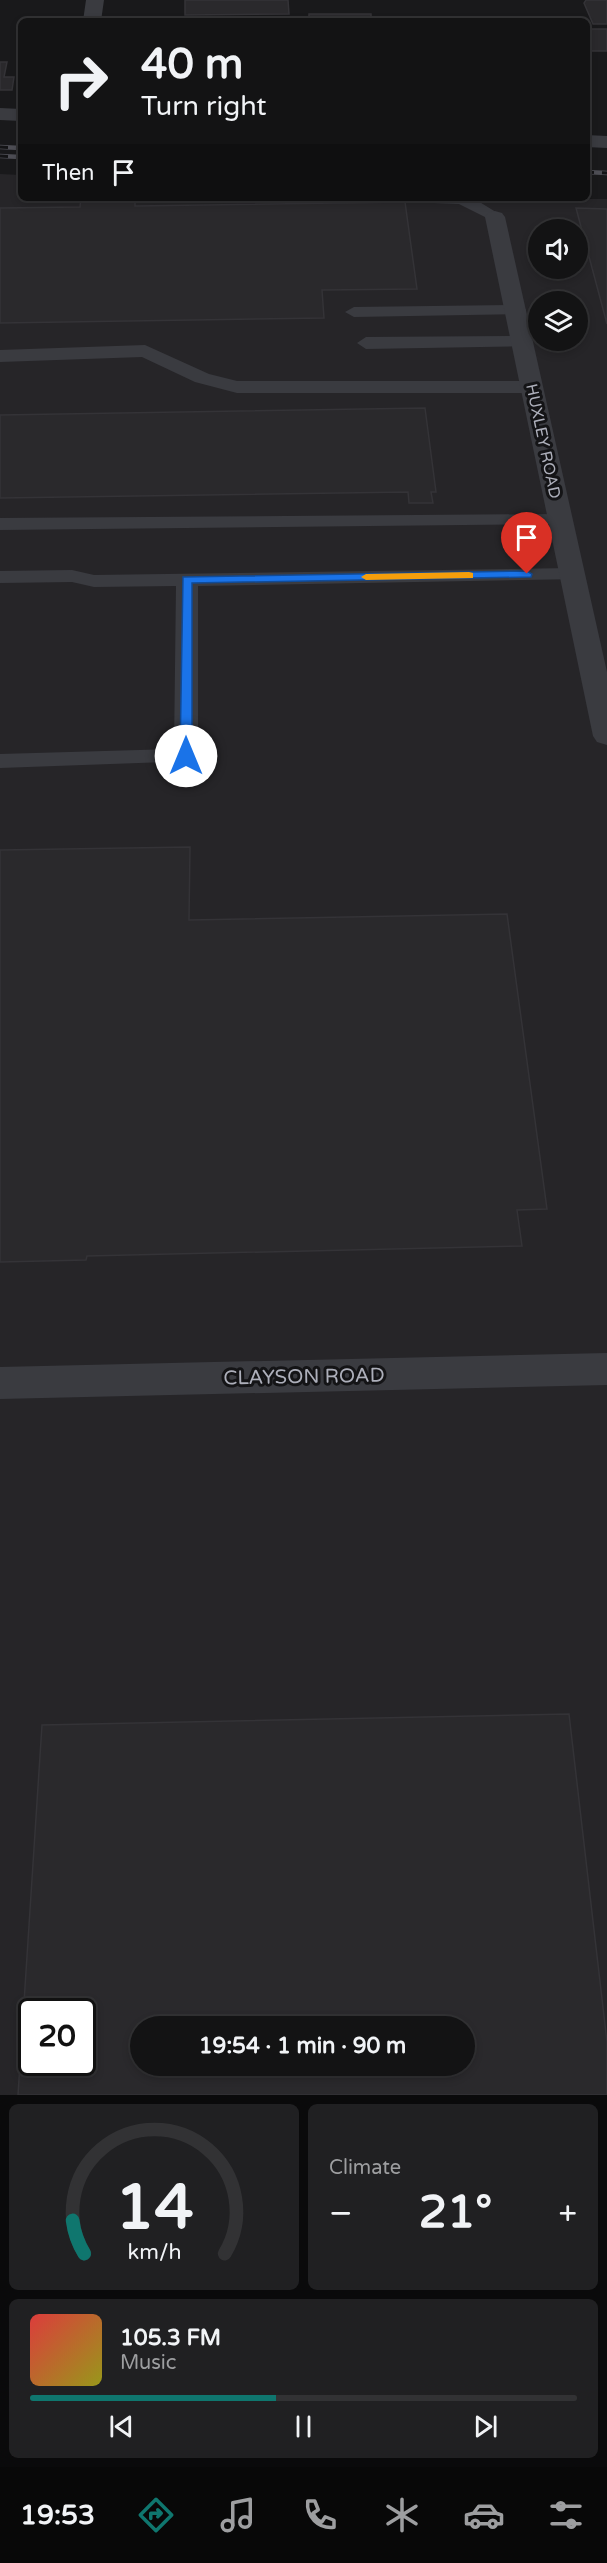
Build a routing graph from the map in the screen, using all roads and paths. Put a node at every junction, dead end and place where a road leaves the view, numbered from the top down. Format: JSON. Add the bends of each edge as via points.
{"nodes":[{"id":1,"x":95,"y":0,"type":"edge"},
{"id":2,"x":92,"y":18,"type":"edge"},
{"id":3,"x":0,"y":114,"type":"edge"},
{"id":4,"x":18,"y":114,"type":"edge"},
{"id":5,"x":590,"y":141,"type":"edge"},
{"id":6,"x":607,"y":142,"type":"edge"},
{"id":7,"x":466,"y":201,"type":"edge"},
{"id":8,"x":495,"y":217,"type":"joint"},
{"id":9,"x":477,"y":310,"type":"junction"},
{"id":10,"x":517,"y":310,"type":"junction"},
{"id":11,"x":354,"y":312,"type":"dead end"},
{"id":12,"x":481,"y":342,"type":"junction"},
{"id":13,"x":524,"y":342,"type":"junction"},
{"id":14,"x":366,"y":344,"type":"dead end"},
{"id":15,"x":0,"y":356,"type":"edge"},
{"id":16,"x":532,"y":387,"type":"junction"},
{"id":17,"x":561,"y":520,"type":"junction"},
{"id":18,"x":0,"y":524,"type":"edge"},
{"id":19,"x":572,"y":574,"type":"junction"},
{"id":20,"x":0,"y":577,"type":"edge"},
{"id":21,"x":187,"y":579,"type":"junction"},
{"id":22,"x":607,"y":736,"type":"edge"},
{"id":23,"x":0,"y":761,"type":"edge"},
{"id":24,"x":607,"y":1370,"type":"edge"},
{"id":25,"x":0,"y":1383,"type":"edge"}],
"edges":[{"from":1,"to":2,"type":"street"},
{"from":3,"to":4,"type":"street"},
{"from":5,"to":6,"type":"street"},
{"from":7,"to":8,"type":"lane"},
{"from":8,"to":10,"type":"street","name":"HUXLEY ROAD"},
{"from":9,"to":10,"type":"lane"},
{"from":9,"to":11,"type":"lane"},
{"from":9,"to":12,"type":"lane"},
{"from":10,"to":13,"type":"street","name":"HUXLEY ROAD"},
{"from":12,"to":13,"type":"lane"},
{"from":12,"to":14,"type":"lane"},
{"from":13,"to":16,"type":"street","name":"HUXLEY ROAD"},
{"from":15,"to":16,"type":"lane","via":[[145,351],[202,378],[237,387]]},
{"from":16,"to":17,"type":"street","name":"HUXLEY ROAD"},
{"from":17,"to":18,"type":"lane"},
{"from":17,"to":19,"type":"street","name":"HUXLEY ROAD"},
{"from":19,"to":21,"type":"lane"},
{"from":19,"to":22,"type":"street","name":"HUXLEY ROAD"},
{"from":20,"to":21,"type":"lane"},
{"from":21,"to":23,"type":"lane","via":[[186,756]]},
{"from":24,"to":25,"type":"street","name":"CLAYSON ROAD"}]}
